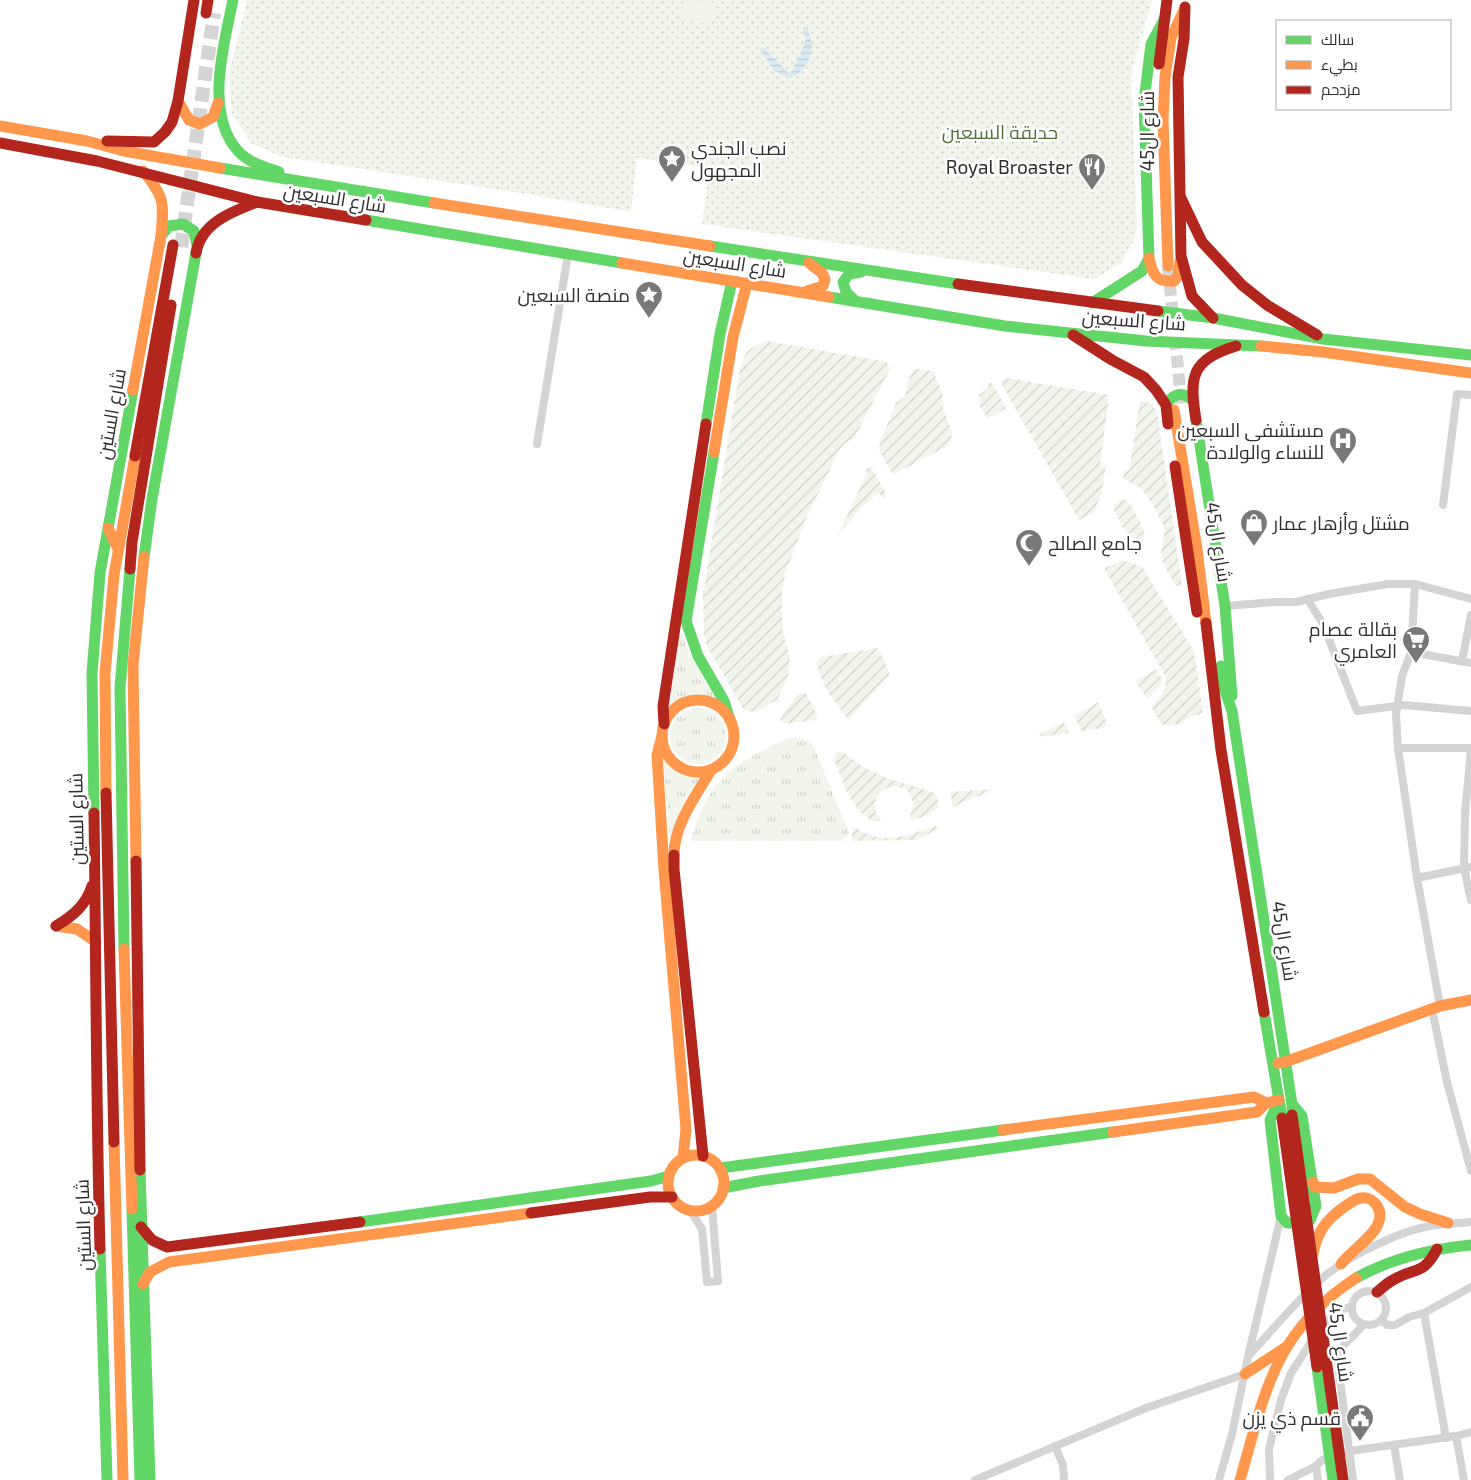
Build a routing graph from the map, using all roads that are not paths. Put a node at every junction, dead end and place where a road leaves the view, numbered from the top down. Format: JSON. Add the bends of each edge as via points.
{"nodes":[{"id":1,"x":194,"y":0,"type":"edge"},
{"id":2,"x":208,"y":0,"type":"edge"},
{"id":3,"x":217,"y":0,"type":"edge"},
{"id":4,"x":233,"y":0,"type":"edge"},
{"id":5,"x":1167,"y":0,"type":"edge"},
{"id":6,"x":1186,"y":4,"type":"edge"},
{"id":7,"x":1165,"y":18,"type":"junction"},
{"id":8,"x":178,"y":100,"type":"junction"},
{"id":9,"x":218,"y":101,"type":"junction"},
{"id":10,"x":0,"y":126,"type":"edge"},
{"id":11,"x":87,"y":140,"type":"junction"},
{"id":12,"x":0,"y":143,"type":"edge"},
{"id":13,"x":143,"y":171,"type":"junction"},
{"id":14,"x":309,"y":183,"type":"junction"},
{"id":15,"x":1178,"y":190,"type":"junction"},
{"id":16,"x":256,"y":202,"type":"junction"},
{"id":17,"x":161,"y":236,"type":"junction"},
{"id":18,"x":197,"y":245,"type":"junction"},
{"id":19,"x":568,"y":254,"type":"junction"},
{"id":20,"x":1180,"y":256,"type":"junction"},
{"id":21,"x":1149,"y":258,"type":"junction"},
{"id":22,"x":808,"y":262,"type":"junction"},
{"id":23,"x":866,"y":271,"type":"junction"},
{"id":24,"x":732,"y":281,"type":"junction"},
{"id":25,"x":747,"y":283,"type":"junction"},
{"id":26,"x":802,"y":292,"type":"junction"},
{"id":27,"x":855,"y":301,"type":"junction"},
{"id":28,"x":1092,"y":303,"type":"junction"},
{"id":29,"x":1213,"y":318,"type":"junction"},
{"id":30,"x":1069,"y":333,"type":"junction"},
{"id":31,"x":1323,"y":339,"type":"junction"},
{"id":32,"x":1246,"y":344,"type":"junction"},
{"id":33,"x":1471,"y":355,"type":"edge"},
{"id":34,"x":1471,"y":373,"type":"edge"},
{"id":35,"x":1471,"y":395,"type":"edge"},
{"id":36,"x":1193,"y":402,"type":"junction"},
{"id":37,"x":1174,"y":408,"type":"junction"},
{"id":38,"x":537,"y":444,"type":"dead end"},
{"id":39,"x":1443,"y":505,"type":"dead end"},
{"id":40,"x":108,"y":528,"type":"junction"},
{"id":41,"x":118,"y":549,"type":"junction"},
{"id":42,"x":689,"y":564,"type":"junction"},
{"id":43,"x":1414,"y":584,"type":"junction"},
{"id":44,"x":1471,"y":599,"type":"edge"},
{"id":45,"x":1308,"y":600,"type":"junction"},
{"id":46,"x":1225,"y":606,"type":"junction"},
{"id":47,"x":1471,"y":615,"type":"edge"},
{"id":48,"x":681,"y":620,"type":"junction"},
{"id":49,"x":1411,"y":652,"type":"junction"},
{"id":50,"x":1462,"y":661,"type":"junction"},
{"id":51,"x":1471,"y":662,"type":"edge"},
{"id":52,"x":1397,"y":706,"type":"junction"},
{"id":53,"x":1232,"y":711,"type":"junction"},
{"id":54,"x":1471,"y":711,"type":"edge"},
{"id":55,"x":730,"y":720,"type":"junction"},
{"id":56,"x":663,"y":730,"type":"junction"},
{"id":57,"x":1398,"y":748,"type":"junction"},
{"id":58,"x":1471,"y":749,"type":"edge"},
{"id":59,"x":711,"y":770,"type":"junction"},
{"id":60,"x":669,"y":847,"type":"junction"},
{"id":61,"x":1468,"y":868,"type":"edge"},
{"id":62,"x":123,"y":872,"type":"junction"},
{"id":63,"x":136,"y":872,"type":"junction"},
{"id":64,"x":106,"y":873,"type":"junction"},
{"id":65,"x":94,"y":876,"type":"junction"},
{"id":66,"x":1417,"y":878,"type":"junction"},
{"id":67,"x":1471,"y":900,"type":"edge"},
{"id":68,"x":96,"y":942,"type":"junction"},
{"id":69,"x":1471,"y":1000,"type":"edge"},
{"id":70,"x":1436,"y":1008,"type":"junction"},
{"id":71,"x":1285,"y":1062,"type":"junction"},
{"id":72,"x":1273,"y":1064,"type":"junction"},
{"id":73,"x":1278,"y":1100,"type":"junction"},
{"id":74,"x":1266,"y":1103,"type":"junction"},
{"id":75,"x":1289,"y":1112,"type":"junction"},
{"id":76,"x":703,"y":1156,"type":"junction"},
{"id":77,"x":683,"y":1158,"type":"junction"},
{"id":78,"x":720,"y":1168,"type":"junction"},
{"id":79,"x":1471,"y":1171,"type":"edge"},
{"id":80,"x":669,"y":1176,"type":"junction"},
{"id":81,"x":1313,"y":1182,"type":"junction"},
{"id":82,"x":724,"y":1188,"type":"junction"},
{"id":83,"x":672,"y":1197,"type":"junction"},
{"id":84,"x":712,"y":1206,"type":"junction"},
{"id":85,"x":690,"y":1210,"type":"junction"},
{"id":86,"x":1282,"y":1216,"type":"junction"},
{"id":87,"x":1471,"y":1222,"type":"edge"},
{"id":88,"x":1448,"y":1223,"type":"junction"},
{"id":89,"x":344,"y":1224,"type":"junction"},
{"id":90,"x":141,"y":1227,"type":"junction"},
{"id":91,"x":350,"y":1237,"type":"junction"},
{"id":92,"x":1471,"y":1245,"type":"edge"},
{"id":93,"x":1437,"y":1249,"type":"junction"},
{"id":94,"x":1312,"y":1262,"type":"junction"},
{"id":95,"x":1341,"y":1264,"type":"junction"},
{"id":96,"x":143,"y":1284,"type":"junction"},
{"id":97,"x":1471,"y":1288,"type":"edge"},
{"id":98,"x":1376,"y":1292,"type":"junction"},
{"id":99,"x":1352,"y":1306,"type":"junction"},
{"id":100,"x":1424,"y":1313,"type":"junction"},
{"id":101,"x":1382,"y":1320,"type":"junction"},
{"id":102,"x":1363,"y":1324,"type":"junction"},
{"id":103,"x":1286,"y":1347,"type":"junction"},
{"id":104,"x":1248,"y":1357,"type":"junction"},
{"id":105,"x":1245,"y":1374,"type":"junction"},
{"id":106,"x":1471,"y":1432,"type":"edge"},
{"id":107,"x":1456,"y":1436,"type":"junction"},
{"id":108,"x":1446,"y":1438,"type":"junction"},
{"id":109,"x":1394,"y":1445,"type":"junction"},
{"id":110,"x":1055,"y":1446,"type":"junction"},
{"id":111,"x":1350,"y":1451,"type":"junction"},
{"id":112,"x":1316,"y":1466,"type":"junction"},
{"id":113,"x":107,"y":1480,"type":"edge"},
{"id":114,"x":124,"y":1480,"type":"edge"},
{"id":115,"x":140,"y":1480,"type":"edge"},
{"id":116,"x":150,"y":1480,"type":"edge"},
{"id":117,"x":975,"y":1480,"type":"edge"},
{"id":118,"x":1064,"y":1480,"type":"edge"},
{"id":119,"x":1219,"y":1480,"type":"edge"},
{"id":120,"x":1240,"y":1480,"type":"edge"},
{"id":121,"x":1270,"y":1480,"type":"edge"},
{"id":122,"x":1288,"y":1480,"type":"edge"},
{"id":123,"x":1318,"y":1480,"type":"edge"},
{"id":124,"x":1333,"y":1480,"type":"edge"},
{"id":125,"x":1343,"y":1480,"type":"edge"},
{"id":126,"x":1353,"y":1480,"type":"edge"},
{"id":127,"x":1400,"y":1480,"type":"edge"},
{"id":128,"x":1464,"y":1480,"type":"edge"}],
"edges":[{"from":1,"to":8,"type":"main road"},
{"from":2,"to":3,"type":"main road","via":[[210,13]]},
{"from":4,"to":9,"type":"main road"},
{"from":5,"to":7,"type":"main road","name":"شارع ال45"},
{"from":6,"to":7,"type":"main road","name":"شارع ال45","via":[[1171,38],[1165,77],[1165,267],[1156,116],[1157,76]]},
{"from":6,"to":15,"type":"main road","via":[[1178,77]]},
{"from":7,"to":21,"type":"main road","via":[[1151,44],[1144,102]]},
{"from":8,"to":9,"type":"main road","via":[[189,120],[200,124],[211,121]]},
{"from":8,"to":11,"type":"main road","via":[[172,122],[154,142]]},
{"from":9,"to":14,"type":"main road","via":[[225,129],[238,151],[255,164]]},
{"from":10,"to":11,"type":"main road","name":"شارع السبعين"},
{"from":11,"to":14,"type":"main road","name":"شارع السبعين","via":[[124,151]]},
{"from":12,"to":13,"type":"main road","name":"شارع السبعين"},
{"from":13,"to":16,"type":"main road","name":"شارع السبعين"},
{"from":13,"to":17,"type":"main road","name":"شارع الستين","via":[[163,197]]},
{"from":14,"to":22,"type":"main road","name":"شارع السبعين"},
{"from":15,"to":20,"type":"main road"},
{"from":15,"to":31,"type":"main road","via":[[1202,242],[1242,285],[1267,305]]},
{"from":16,"to":18,"type":"main road","via":[[224,214],[207,229]]},
{"from":16,"to":19,"type":"main road","name":"شارع السبعين"},
{"from":17,"to":18,"type":"main road","via":[[169,226],[183,224],[194,232]]},
{"from":17,"to":40,"type":"main road","name":"شارع الستين"},
{"from":18,"to":63,"type":"main road","via":[[152,500],[136,620],[132,688]]},
{"from":19,"to":24,"type":"main road","name":"شارع السبعين"},
{"from":19,"to":38,"type":"street"},
{"from":20,"to":21,"type":"main road","via":[[1178,276],[1167,282],[1154,277]]},
{"from":20,"to":29,"type":"main road","via":[[1192,296]]},
{"from":21,"to":28,"type":"main road","via":[[1142,271]]},
{"from":22,"to":23,"type":"main road","name":"شارع السبعين"},
{"from":22,"to":26,"type":"main road","via":[[825,279],[823,286]]},
{"from":23,"to":27,"type":"main road","via":[[849,274],[843,282],[845,294]]},
{"from":23,"to":28,"type":"main road","name":"شارع السبعين"},
{"from":24,"to":25,"type":"main road","name":"شارع السبعين"},
{"from":24,"to":42,"type":"main road","via":[[720,334]]},
{"from":25,"to":26,"type":"main road","name":"شارع السبعين"},
{"from":25,"to":42,"type":"main road","via":[[733,337]]},
{"from":26,"to":27,"type":"main road","name":"شارع السبعين"},
{"from":27,"to":30,"type":"main road","name":"شارع السبعين","via":[[1005,326]]},
{"from":28,"to":29,"type":"main road","name":"شارع السبعين"},
{"from":29,"to":31,"type":"main road","name":"شارع السبعين"},
{"from":30,"to":32,"type":"main road","name":"شارع السبعين","via":[[1146,341]]},
{"from":30,"to":37,"type":"main road","via":[[1144,377]]},
{"from":31,"to":33,"type":"main road","name":"شارع السبعين"},
{"from":32,"to":34,"type":"main road","name":"شارع السبعين"},
{"from":32,"to":36,"type":"main road","via":[[1222,350],[1200,364],[1194,375]]},
{"from":35,"to":39,"type":"street","via":[[1457,394]]},
{"from":36,"to":37,"type":"main road","via":[[1188,396],[1175,394],[1169,398]]},
{"from":36,"to":46,"type":"main road"},
{"from":37,"to":53,"type":"main road","name":"شارع ال45","via":[[1223,685]]},
{"from":37,"to":72,"type":"main road","name":"شارع ال45","via":[[1206,677],[1216,704]]},
{"from":40,"to":41,"type":"main road"},
{"from":40,"to":65,"type":"main road","name":"شارع الستين","via":[[100,573],[92,673]]},
{"from":41,"to":62,"type":"main road","name":"شارع الستين","via":[[177,246],[128,576],[120,688]]},
{"from":41,"to":64,"type":"main road","name":"شارع الستين","via":[[105,674]]},
{"from":42,"to":48,"type":"main road"},
{"from":43,"to":44,"type":"street"},
{"from":43,"to":45,"type":"street","via":[[1357,588]]},
{"from":43,"to":49,"type":"street"},
{"from":45,"to":46,"type":"street"},
{"from":45,"to":52,"type":"street","via":[[1322,624],[1358,711]]},
{"from":46,"to":53,"type":"main road"},
{"from":47,"to":50,"type":"street"},
{"from":48,"to":55,"type":"main road","via":[[724,701]]},
{"from":48,"to":56,"type":"main road","via":[[663,706]]},
{"from":49,"to":50,"type":"street"},
{"from":49,"to":52,"type":"street","via":[[1402,676]]},
{"from":50,"to":51,"type":"street"},
{"from":52,"to":54,"type":"street"},
{"from":52,"to":57,"type":"street"},
{"from":53,"to":71,"type":"main road","name":"شارع ال45"},
{"from":55,"to":56,"type":"main road","via":[[718,706],[697,700],[677,707],[669,715]]},
{"from":55,"to":59,"type":"main road","via":[[734,731],[732,749],[720,765]]},
{"from":56,"to":59,"type":"main road","via":[[664,747],[678,766],[700,773]]},
{"from":56,"to":60,"type":"main road","via":[[658,755]]},
{"from":57,"to":58,"type":"street"},
{"from":57,"to":66,"type":"street"},
{"from":58,"to":61,"type":"street","via":[[1465,813]]},
{"from":59,"to":60,"type":"main road"},
{"from":60,"to":76,"type":"main road","via":[[674,869]]},
{"from":60,"to":77,"type":"main road","via":[[686,1129]]},
{"from":61,"to":66,"type":"street"},
{"from":61,"to":67,"type":"street"},
{"from":62,"to":63,"type":"main road"},
{"from":62,"to":64,"type":"main road"},
{"from":62,"to":115,"type":"main road","name":"شارع الستين"},
{"from":63,"to":90,"type":"main road"},
{"from":64,"to":114,"type":"main road","name":"شارع الستين"},
{"from":65,"to":68,"type":"main road","name":"شارع الستين"},
{"from":65,"to":68,"type":"main road","via":[[82,906],[56,926],[77,929]]},
{"from":66,"to":70,"type":"street"},
{"from":68,"to":113,"type":"main road","name":"شارع الستين","via":[[96,1119]]},
{"from":69,"to":70,"type":"main road"},
{"from":70,"to":71,"type":"main road"},
{"from":70,"to":79,"type":"street","via":[[1447,1082]]},
{"from":71,"to":72,"type":"main road"},
{"from":71,"to":75,"type":"main road","name":"شارع ال45"},
{"from":72,"to":73,"type":"main road","name":"شارع ال45"},
{"from":73,"to":74,"type":"main road"},
{"from":73,"to":75,"type":"main road","name":"شارع ال45"},
{"from":73,"to":86,"type":"main road","via":[[1270,1120]]},
{"from":74,"to":78,"type":"main road","via":[[1254,1097]]},
{"from":74,"to":82,"type":"main road","via":[[1257,1112]]},
{"from":75,"to":81,"type":"main road","via":[[1302,1116]]},
{"from":75,"to":94,"type":"main road","name":"شارع ال45","bridge":true},
{"from":75,"to":124,"type":"main road","name":"شارع ال45","bridge":true},
{"from":76,"to":77,"type":"main road"},
{"from":76,"to":78,"type":"main road"},
{"from":77,"to":80,"type":"main road"},
{"from":78,"to":82,"type":"main road"},
{"from":80,"to":83,"type":"main road"},
{"from":80,"to":89,"type":"main road"},
{"from":81,"to":86,"type":"main road","via":[[1314,1215],[1298,1224],[1287,1222]]},
{"from":81,"to":88,"type":"main road","via":[[1315,1187],[1334,1188],[1358,1179],[1370,1179],[1405,1207]]},
{"from":82,"to":84,"type":"main road"},
{"from":83,"to":85,"type":"main road"},
{"from":83,"to":91,"type":"main road","via":[[650,1197]]},
{"from":84,"to":85,"type":"main road"},
{"from":84,"to":85,"type":"street","via":[[718,1281],[708,1282],[702,1229]]},
{"from":86,"to":104,"type":"street"},
{"from":87,"to":88,"type":"street"},
{"from":88,"to":95,"type":"street","via":[[1408,1232]]},
{"from":89,"to":90,"type":"main road","via":[[167,1247],[156,1244]]},
{"from":89,"to":91,"type":"main road"},
{"from":90,"to":96,"type":"main road"},
{"from":91,"to":96,"type":"main road","via":[[169,1262],[150,1272]]},
{"from":92,"to":93,"type":"main road"},
{"from":93,"to":98,"type":"main road","via":[[1424,1268],[1390,1281]]},
{"from":93,"to":103,"type":"main road","via":[[1400,1258],[1356,1279],[1316,1307]]},
{"from":94,"to":95,"type":"main road","bridge":true,"via":[[1316,1235],[1325,1222],[1356,1199],[1369,1199],[1379,1208],[1380,1222]]},
{"from":94,"to":125,"type":"main road","name":"شارع ال45","bridge":true},
{"from":95,"to":104,"type":"street","via":[[1320,1281]]},
{"from":96,"to":116,"type":"main road"},
{"from":97,"to":100,"type":"street"},
{"from":98,"to":99,"type":"street","via":[[1358,1294]]},
{"from":98,"to":101,"type":"street","via":[[1386,1305]]},
{"from":99,"to":102,"type":"street","via":[[1353,1315]]},
{"from":99,"to":121,"type":"street","via":[[1330,1317],[1290,1373],[1269,1449]]},
{"from":100,"to":101,"type":"street","via":[[1391,1326]]},
{"from":100,"to":108,"type":"street"},
{"from":101,"to":102,"type":"street","via":[[1373,1325]]},
{"from":102,"to":111,"type":"street","via":[[1337,1356]]},
{"from":103,"to":105,"type":"main road","via":[[1272,1353],[1257,1368]]},
{"from":103,"to":120,"type":"main road","via":[[1265,1398]]},
{"from":104,"to":105,"type":"street"},
{"from":105,"to":110,"type":"street","via":[[1146,1408]]},
{"from":105,"to":119,"type":"street"},
{"from":106,"to":107,"type":"street"},
{"from":107,"to":108,"type":"street"},
{"from":107,"to":128,"type":"street"},
{"from":108,"to":109,"type":"street"},
{"from":109,"to":111,"type":"street"},
{"from":109,"to":127,"type":"street"},
{"from":110,"to":117,"type":"street"},
{"from":110,"to":118,"type":"street","via":[[1063,1464]]},
{"from":111,"to":112,"type":"street","via":[[1332,1455]]},
{"from":111,"to":126,"type":"street"},
{"from":112,"to":122,"type":"street"},
{"from":112,"to":123,"type":"street"}]}
